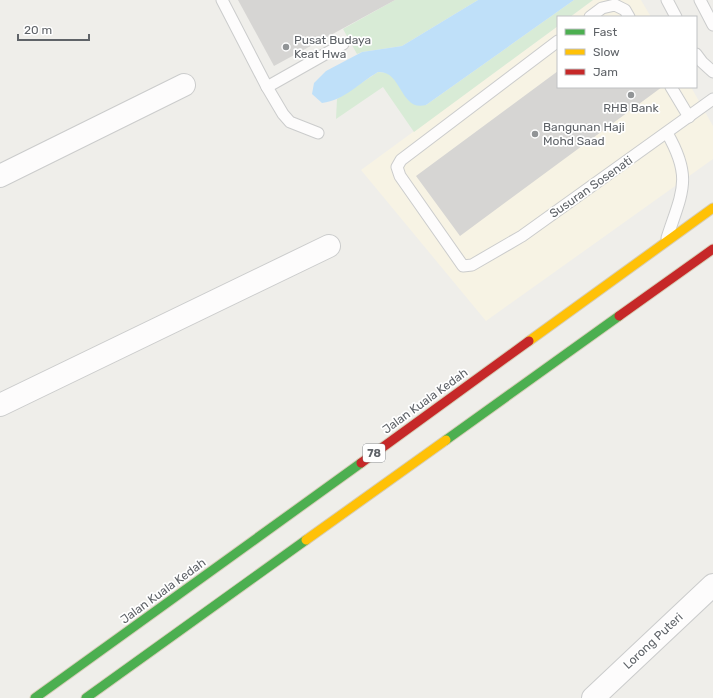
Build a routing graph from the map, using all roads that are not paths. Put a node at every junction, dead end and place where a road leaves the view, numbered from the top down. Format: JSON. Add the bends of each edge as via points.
{"nodes":[{"id":1,"x":222,"y":0,"type":"edge"},
{"id":2,"x":667,"y":0,"type":"edge"},
{"id":3,"x":700,"y":0,"type":"edge"},
{"id":4,"x":591,"y":16,"type":"edge"},
{"id":5,"x":628,"y":16,"type":"edge"},
{"id":6,"x":675,"y":16,"type":"edge"},
{"id":7,"x":713,"y":25,"type":"edge"},
{"id":8,"x":557,"y":43,"type":"edge"},
{"id":9,"x":343,"y":44,"type":"dead end"},
{"id":10,"x":697,"y":55,"type":"edge"},
{"id":11,"x":713,"y":72,"type":"edge"},
{"id":12,"x":184,"y":85,"type":"dead end"},
{"id":13,"x":267,"y":88,"type":"junction"},
{"id":14,"x":672,"y":88,"type":"edge"},
{"id":15,"x":713,"y":99,"type":"edge"},
{"id":16,"x":689,"y":117,"type":"junction"},
{"id":17,"x":318,"y":133,"type":"dead end"},
{"id":18,"x":667,"y":133,"type":"junction"},
{"id":19,"x":0,"y":176,"type":"edge"},
{"id":20,"x":713,"y":208,"type":"edge"},
{"id":21,"x":666,"y":242,"type":"junction"},
{"id":22,"x":329,"y":246,"type":"dead end"},
{"id":23,"x":713,"y":249,"type":"edge"},
{"id":24,"x":0,"y":405,"type":"edge"},
{"id":25,"x":713,"y":585,"type":"edge"},
{"id":26,"x":35,"y":698,"type":"edge"},
{"id":27,"x":86,"y":698,"type":"edge"},
{"id":28,"x":593,"y":698,"type":"edge"}],
"edges":[{"from":1,"to":13,"type":"lane"},
{"from":2,"to":6,"type":"lane"},
{"from":3,"to":7,"type":"lane"},
{"from":4,"to":5,"type":"lane","via":[[602,8],[615,5],[625,10]]},
{"from":8,"to":18,"type":"lane","name":"Susuran Sosenati","via":[[401,160],[397,167],[400,176],[463,266],[472,265],[522,236]]},
{"from":9,"to":13,"type":"lane"},
{"from":10,"to":11,"type":"lane"},
{"from":12,"to":19,"type":"street"},
{"from":13,"to":17,"type":"lane","via":[[290,122]]},
{"from":14,"to":16,"type":"lane"},
{"from":15,"to":16,"type":"lane","name":"Susuran Sosenati"},
{"from":16,"to":18,"type":"lane","name":"Susuran Sosenati"},
{"from":18,"to":21,"type":"lane","via":[[677,151],[683,174],[683,188]]},
{"from":20,"to":21,"type":"main road","name":"Jalan Kuala Kedah","number":"78"},
{"from":21,"to":26,"type":"main road","name":"Jalan Kuala Kedah","number":"78"},
{"from":22,"to":24,"type":"street"},
{"from":23,"to":27,"type":"main road","number":"78"},
{"from":25,"to":28,"type":"street","name":"Lorong Puteri"}]}
